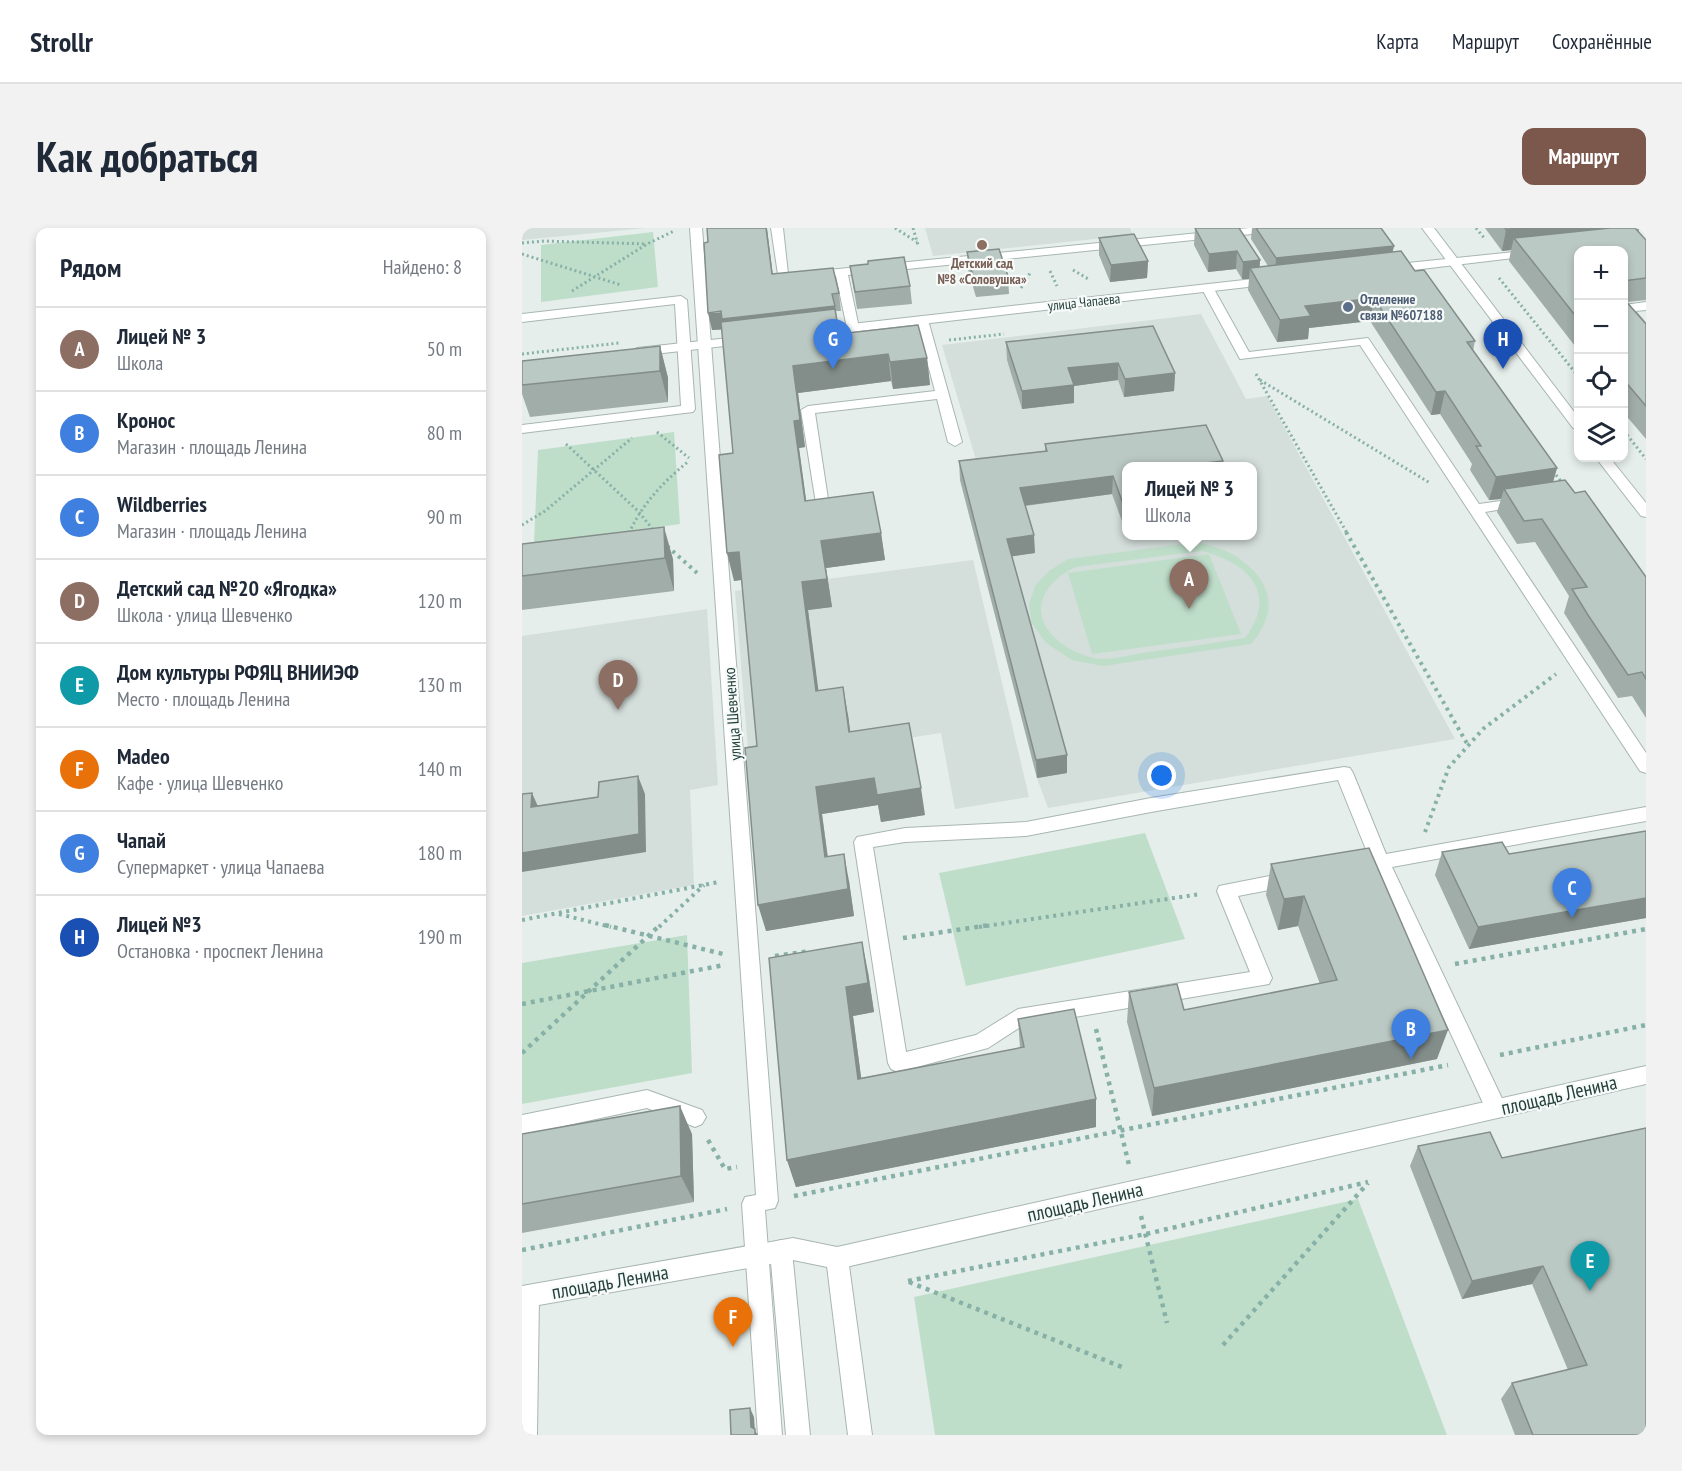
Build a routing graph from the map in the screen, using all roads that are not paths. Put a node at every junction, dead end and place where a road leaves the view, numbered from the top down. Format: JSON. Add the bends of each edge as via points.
{"nodes":[{"id":1,"x":696,"y":228,"type":"edge"},
{"id":2,"x":777,"y":228,"type":"edge"},
{"id":3,"x":1284,"y":228,"type":"edge"},
{"id":4,"x":1428,"y":228,"type":"edge"},
{"id":5,"x":1546,"y":251,"type":"edge"},
{"id":6,"x":1454,"y":261,"type":"junction"},
{"id":7,"x":1372,"y":270,"type":"edge"},
{"id":8,"x":841,"y":273,"type":"junction"},
{"id":9,"x":1271,"y":278,"type":"edge"},
{"id":10,"x":1208,"y":289,"type":"junction"},
{"id":11,"x":1646,"y":306,"type":"edge"},
{"id":12,"x":522,"y":318,"type":"edge"},
{"id":13,"x":922,"y":320,"type":"junction"},
{"id":14,"x":853,"y":328,"type":"junction"},
{"id":15,"x":1646,"y":332,"type":"edge"},
{"id":16,"x":808,"y":333,"type":"edge"},
{"id":17,"x":762,"y":338,"type":"edge"},
{"id":18,"x":705,"y":344,"type":"junction"},
{"id":19,"x":684,"y":347,"type":"junction"},
{"id":20,"x":626,"y":353,"type":"edge"},
{"id":21,"x":942,"y":394,"type":"junction"},
{"id":22,"x":1574,"y":420,"type":"edge"},
{"id":23,"x":522,"y":429,"type":"edge"},
{"id":24,"x":955,"y":442,"type":"dead end"},
{"id":25,"x":1606,"y":462,"type":"edge"},
{"id":26,"x":1571,"y":495,"type":"edge"},
{"id":27,"x":1475,"y":509,"type":"junction"},
{"id":28,"x":1646,"y":513,"type":"edge"},
{"id":29,"x":824,"y":519,"type":"edge"},
{"id":30,"x":1646,"y":767,"type":"edge"},
{"id":31,"x":1646,"y":814,"type":"edge"},
{"id":32,"x":1380,"y":862,"type":"junction"},
{"id":33,"x":1336,"y":870,"type":"edge"},
{"id":34,"x":1303,"y":876,"type":"edge"},
{"id":35,"x":1646,"y":1075,"type":"edge"},
{"id":36,"x":1496,"y":1109,"type":"junction"},
{"id":37,"x":695,"y":1117,"type":"road end"},
{"id":38,"x":522,"y":1125,"type":"edge"},
{"id":39,"x":780,"y":1251,"type":"junction"},
{"id":40,"x":757,"y":1255,"type":"junction"},
{"id":41,"x":837,"y":1258,"type":"junction"},
{"id":42,"x":525,"y":1297,"type":"edge"},
{"id":43,"x":525,"y":1435,"type":"edge"},
{"id":44,"x":770,"y":1435,"type":"edge"},
{"id":45,"x":798,"y":1435,"type":"edge"},
{"id":46,"x":860,"y":1435,"type":"edge"}],
"edges":[{"from":1,"to":18,"type":"street","name":"улица Шевченко"},
{"from":2,"to":8,"type":"street","via":[[783,278]]},
{"from":3,"to":8,"type":"street","via":[[1241,237]]},
{"from":4,"to":6,"type":"street"},
{"from":5,"to":6,"type":"street"},
{"from":6,"to":7,"type":"street"},
{"from":6,"to":22,"type":"street"},
{"from":8,"to":14,"type":"street"},
{"from":9,"to":10,"type":"street","name":"улица Чапаева"},
{"from":10,"to":13,"type":"street","name":"улица Чапаева"},
{"from":10,"to":27,"type":"street","via":[[1245,356],[1364,341]]},
{"from":11,"to":15,"type":"street","via":[[1626,308]]},
{"from":12,"to":19,"type":"street","via":[[681,300]]},
{"from":13,"to":14,"type":"street","name":"улица Чапаева"},
{"from":13,"to":21,"type":"street"},
{"from":14,"to":16,"type":"street","name":"улица Чапаева"},
{"from":17,"to":18,"type":"street"},
{"from":18,"to":19,"type":"street"},
{"from":18,"to":40,"type":"street","name":"улица Шевченко","via":[[765,1163]]},
{"from":19,"to":20,"type":"street"},
{"from":19,"to":23,"type":"street","via":[[688,409]]},
{"from":21,"to":24,"type":"street"},
{"from":21,"to":29,"type":"street","via":[[808,410]]},
{"from":25,"to":28,"type":"street"},
{"from":26,"to":27,"type":"street"},
{"from":27,"to":30,"type":"street"},
{"from":31,"to":32,"type":"street"},
{"from":32,"to":33,"type":"street"},
{"from":32,"to":34,"type":"street","via":[[1344,773],[1026,829],[905,835],[862,842],[898,1063],[981,1042],[1017,1018],[1262,978],[1226,891]]},
{"from":32,"to":36,"type":"street"},
{"from":35,"to":36,"type":"street","name":"площадь Ленина"},
{"from":36,"to":41,"type":"street","name":"площадь Ленина"},
{"from":37,"to":38,"type":"street","via":[[647,1099]]},
{"from":39,"to":40,"type":"street","name":"площадь Ленина"},
{"from":39,"to":41,"type":"street","name":"площадь Ленина","via":[[793,1249]]},
{"from":39,"to":45,"type":"street"},
{"from":40,"to":42,"type":"street","name":"площадь Ленина"},
{"from":40,"to":44,"type":"street","name":"улица Шевченко"},
{"from":41,"to":46,"type":"street"},
{"from":42,"to":43,"type":"street"}]}
